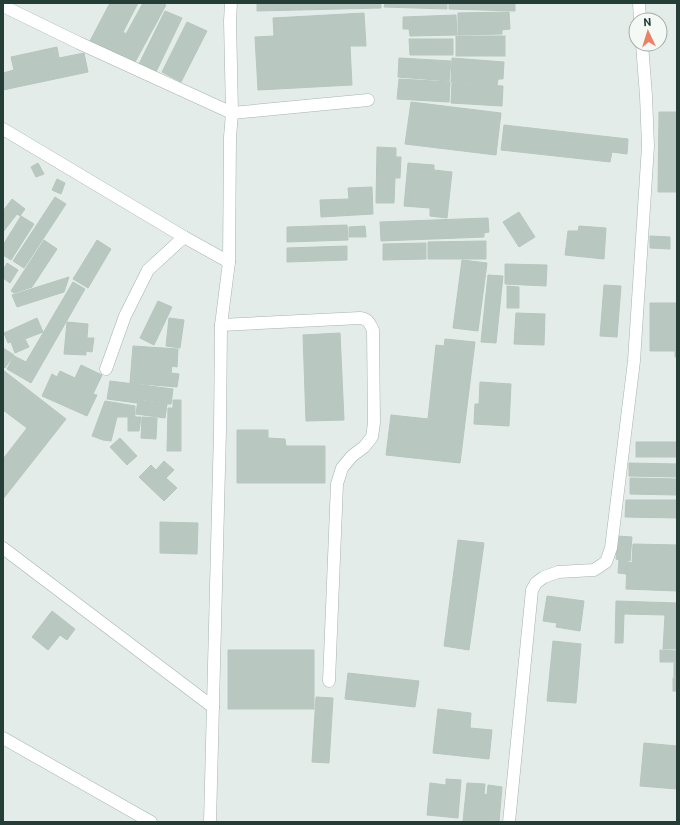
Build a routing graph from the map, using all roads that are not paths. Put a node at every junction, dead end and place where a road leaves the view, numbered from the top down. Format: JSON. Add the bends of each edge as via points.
{"nodes":[{"id":1,"x":231,"y":3,"type":"edge"},
{"id":2,"x":3,"y":6,"type":"edge"},
{"id":3,"x":643,"y":52,"type":"edge"},
{"id":4,"x":368,"y":100,"type":"dead end"},
{"id":5,"x":232,"y":113,"type":"junction"},
{"id":6,"x":3,"y":129,"type":"edge"},
{"id":7,"x":184,"y":237,"type":"junction"},
{"id":8,"x":229,"y":262,"type":"junction"},
{"id":9,"x":221,"y":325,"type":"junction"},
{"id":10,"x":106,"y":369,"type":"dead end"},
{"id":11,"x":3,"y":548,"type":"edge"},
{"id":12,"x":329,"y":681,"type":"dead end"},
{"id":13,"x":213,"y":707,"type":"junction"},
{"id":14,"x":3,"y":738,"type":"edge"},
{"id":15,"x":151,"y":822,"type":"edge"},
{"id":16,"x":210,"y":822,"type":"edge"},
{"id":17,"x":509,"y":822,"type":"edge"}],
"edges":[{"from":1,"to":5,"type":"street"},
{"from":2,"to":5,"type":"street"},
{"from":3,"to":17,"type":"street","via":[[648,146],[634,361],[611,548],[606,562],[594,570],[558,572],[544,577],[532,590]]},
{"from":4,"to":5,"type":"street"},
{"from":5,"to":8,"type":"street"},
{"from":6,"to":7,"type":"street"},
{"from":7,"to":8,"type":"street"},
{"from":7,"to":10,"type":"street","via":[[148,270],[125,316]]},
{"from":8,"to":9,"type":"street"},
{"from":9,"to":12,"type":"street","via":[[360,318],[366,319],[373,330],[372,437],[342,468],[337,484]]},
{"from":9,"to":13,"type":"street"},
{"from":11,"to":13,"type":"street"},
{"from":13,"to":16,"type":"street"},
{"from":14,"to":15,"type":"street"}]}
